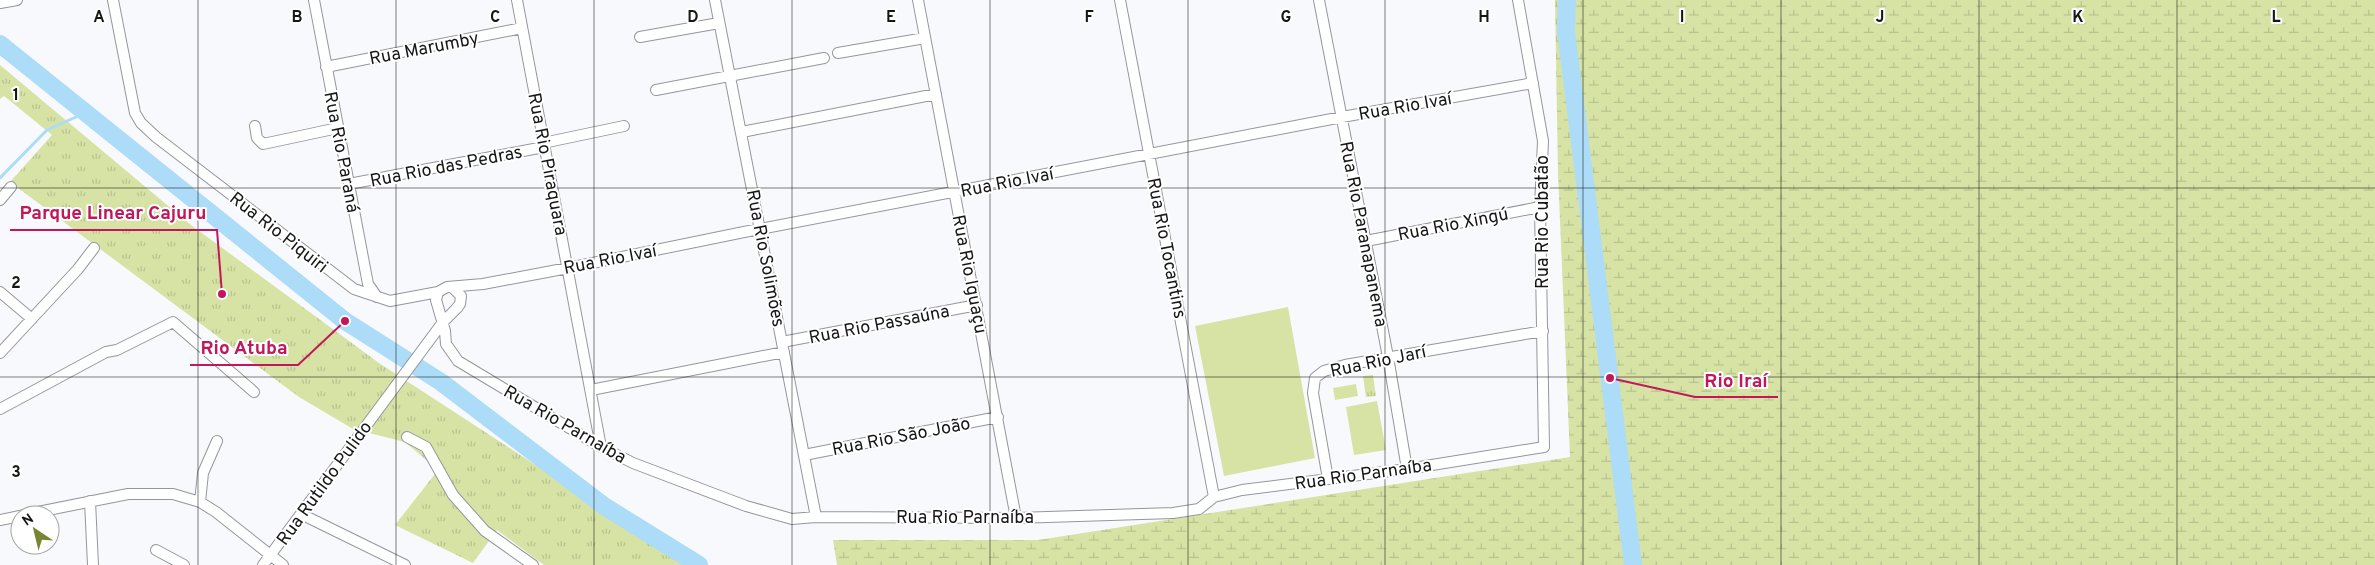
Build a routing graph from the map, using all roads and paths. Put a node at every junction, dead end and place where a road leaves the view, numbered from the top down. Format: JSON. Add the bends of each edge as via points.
{"nodes":[{"id":1,"x":18,"y":0,"type":"edge"},
{"id":2,"x":112,"y":0,"type":"edge"},
{"id":3,"x":314,"y":0,"type":"edge"},
{"id":4,"x":517,"y":0,"type":"edge"},
{"id":5,"x":715,"y":0,"type":"edge"},
{"id":6,"x":918,"y":0,"type":"edge"},
{"id":7,"x":1120,"y":0,"type":"edge"},
{"id":8,"x":1319,"y":0,"type":"edge"},
{"id":9,"x":1518,"y":0,"type":"edge"},
{"id":10,"x":0,"y":3,"type":"edge"},
{"id":11,"x":720,"y":23,"type":"junction"},
{"id":12,"x":522,"y":28,"type":"junction"},
{"id":13,"x":640,"y":37,"type":"dead end"},
{"id":14,"x":925,"y":38,"type":"junction"},
{"id":15,"x":838,"y":53,"type":"dead end"},
{"id":16,"x":824,"y":58,"type":"dead end"},
{"id":17,"x":326,"y":66,"type":"junction"},
{"id":18,"x":730,"y":76,"type":"junction"},
{"id":19,"x":1532,"y":83,"type":"junction"},
{"id":20,"x":656,"y":90,"type":"dead end"},
{"id":21,"x":936,"y":94,"type":"junction"},
{"id":22,"x":1342,"y":117,"type":"junction"},
{"id":23,"x":255,"y":126,"type":"dead end"},
{"id":24,"x":624,"y":126,"type":"dead end"},
{"id":25,"x":338,"y":128,"type":"junction"},
{"id":26,"x":742,"y":132,"type":"junction"},
{"id":27,"x":544,"y":145,"type":"junction"},
{"id":28,"x":1150,"y":154,"type":"junction"},
{"id":29,"x":349,"y":184,"type":"junction"},
{"id":30,"x":11,"y":187,"type":"dead end"},
{"id":31,"x":955,"y":192,"type":"junction"},
{"id":32,"x":0,"y":200,"type":"edge"},
{"id":33,"x":1540,"y":207,"type":"junction"},
{"id":34,"x":760,"y":229,"type":"junction"},
{"id":35,"x":1366,"y":241,"type":"junction"},
{"id":36,"x":94,"y":248,"type":"dead end"},
{"id":37,"x":568,"y":268,"type":"junction"},
{"id":38,"x":483,"y":284,"type":"junction"},
{"id":39,"x":452,"y":287,"type":"junction"},
{"id":40,"x":0,"y":292,"type":"edge"},
{"id":41,"x":438,"y":292,"type":"junction"},
{"id":42,"x":380,"y":298,"type":"junction"},
{"id":43,"x":437,"y":304,"type":"junction"},
{"id":44,"x":460,"y":304,"type":"junction"},
{"id":45,"x":976,"y":305,"type":"junction"},
{"id":46,"x":32,"y":319,"type":"junction"},
{"id":47,"x":442,"y":322,"type":"junction"},
{"id":48,"x":1542,"y":331,"type":"junction"},
{"id":49,"x":432,"y":336,"type":"joint"},
{"id":50,"x":783,"y":347,"type":"junction"},
{"id":51,"x":0,"y":353,"type":"edge"},
{"id":52,"x":1388,"y":356,"type":"junction"},
{"id":53,"x":591,"y":390,"type":"junction"},
{"id":54,"x":254,"y":392,"type":"dead end"},
{"id":55,"x":0,"y":409,"type":"edge"},
{"id":56,"x":998,"y":417,"type":"junction"},
{"id":57,"x":407,"y":437,"type":"dead end"},
{"id":58,"x":217,"y":441,"type":"dead end"},
{"id":59,"x":601,"y":446,"type":"junction"},
{"id":60,"x":1544,"y":447,"type":"joint"},
{"id":61,"x":804,"y":455,"type":"junction"},
{"id":62,"x":1407,"y":469,"type":"junction"},
{"id":63,"x":1328,"y":478,"type":"junction"},
{"id":64,"x":1214,"y":497,"type":"junction"},
{"id":65,"x":90,"y":501,"type":"junction"},
{"id":66,"x":200,"y":502,"type":"junction"},
{"id":67,"x":60,"y":507,"type":"edge"},
{"id":68,"x":301,"y":514,"type":"junction"},
{"id":69,"x":816,"y":517,"type":"junction"},
{"id":70,"x":1016,"y":518,"type":"junction"},
{"id":71,"x":156,"y":550,"type":"dead end"},
{"id":72,"x":271,"y":554,"type":"junction"},
{"id":73,"x":93,"y":565,"type":"edge"},
{"id":74,"x":184,"y":565,"type":"edge"},
{"id":75,"x":263,"y":565,"type":"edge"},
{"id":76,"x":283,"y":565,"type":"edge"},
{"id":77,"x":405,"y":565,"type":"edge"},
{"id":78,"x":533,"y":565,"type":"edge"}],
"edges":[{"from":1,"to":10,"type":"street"},
{"from":2,"to":42,"type":"street","name":"Rua Rio Piquiri","via":[[135,113],[141,124],[345,283]]},
{"from":3,"to":17,"type":"street","name":"Rua Rio Paraná"},
{"from":4,"to":12,"type":"street","name":"Rua Rio Piraquara"},
{"from":5,"to":11,"type":"street","name":"Rua Rio Solimões"},
{"from":6,"to":14,"type":"street","name":"Rua Rio Iguaçu"},
{"from":7,"to":28,"type":"street","name":"Rua Rio Tocantins"},
{"from":8,"to":22,"type":"street","name":"Rua Rio Paranapanema"},
{"from":9,"to":19,"type":"street","name":"Rua Rio Cubatão"},
{"from":11,"to":13,"type":"street"},
{"from":11,"to":18,"type":"street","name":"Rua Rio Solimões"},
{"from":12,"to":17,"type":"street","name":"Rua Marumby"},
{"from":12,"to":27,"type":"street","name":"Rua Rio Piraquara"},
{"from":14,"to":15,"type":"street"},
{"from":14,"to":21,"type":"street","name":"Rua Rio Iguaçu"},
{"from":16,"to":18,"type":"street"},
{"from":17,"to":25,"type":"street","name":"Rua Rio Paraná"},
{"from":18,"to":20,"type":"street"},
{"from":18,"to":26,"type":"street","name":"Rua Rio Solimões"},
{"from":19,"to":22,"type":"street","name":"Rua Rio Ivaí"},
{"from":19,"to":33,"type":"street","name":"Rua Rio Cubatão","via":[[1542,141]]},
{"from":21,"to":26,"type":"street"},
{"from":21,"to":31,"type":"street","name":"Rua Rio Iguaçu"},
{"from":22,"to":28,"type":"street","name":"Rua Rio Ivaí"},
{"from":22,"to":35,"type":"street","name":"Rua Rio Paranapanema"},
{"from":23,"to":25,"type":"street","via":[[257,138],[263,144]]},
{"from":24,"to":27,"type":"street","name":"Rua Rio das Pedras"},
{"from":25,"to":29,"type":"street","name":"Rua Rio Paraná"},
{"from":26,"to":34,"type":"street","name":"Rua Rio Solimões"},
{"from":27,"to":29,"type":"street","name":"Rua Rio das Pedras"},
{"from":27,"to":37,"type":"street","name":"Rua Rio Piraquara"},
{"from":28,"to":31,"type":"street","name":"Rua Rio Ivaí"},
{"from":28,"to":64,"type":"street","name":"Rua Rio Tocantins"},
{"from":29,"to":42,"type":"street","name":"Rua Rio Paraná","via":[[368,284],[372,293]]},
{"from":30,"to":32,"type":"street"},
{"from":31,"to":34,"type":"street","name":"Rua Rio Ivaí"},
{"from":31,"to":45,"type":"street","name":"Rua Rio Iguaçu"},
{"from":33,"to":35,"type":"street","name":"Rua Rio Xingú"},
{"from":33,"to":48,"type":"street","name":"Rua Rio Cubatão"},
{"from":34,"to":37,"type":"street","name":"Rua Rio Ivaí"},
{"from":34,"to":50,"type":"street","name":"Rua Rio Solimões"},
{"from":35,"to":52,"type":"street","name":"Rua Rio Paranapanema"},
{"from":36,"to":46,"type":"street"},
{"from":37,"to":38,"type":"street","name":"Rua Rio Ivaí"},
{"from":37,"to":53,"type":"street","name":"Rua Rio Piraquara"},
{"from":38,"to":39,"type":"street","name":"Rua Rio Ivaí"},
{"from":38,"to":44,"type":"street","name":"Rua Rio Ivaí"},
{"from":39,"to":41,"type":"street","name":"Rua Rio Ivaí"},
{"from":39,"to":44,"type":"street","via":[[459,292]]},
{"from":40,"to":46,"type":"street"},
{"from":41,"to":42,"type":"street","via":[[390,301]]},
{"from":41,"to":43,"type":"street"},
{"from":43,"to":44,"type":"street","via":[[444,311],[454,311]]},
{"from":43,"to":47,"type":"street"},
{"from":44,"to":47,"type":"street","name":"Rua Rio Ivaí"},
{"from":45,"to":50,"type":"street","name":"Rua Rio Passaúna"},
{"from":45,"to":56,"type":"street","name":"Rua Rio Iguaçu"},
{"from":46,"to":51,"type":"street"},
{"from":47,"to":49,"type":"street","name":"Rua Rio Ivaí"},
{"from":47,"to":59,"type":"street","name":"Rua Rio Parnaíba","via":[[446,344],[458,361]]},
{"from":48,"to":52,"type":"street","name":"Rua Rio Jarí"},
{"from":48,"to":60,"type":"street","name":"Rua Rio Cubatão"},
{"from":49,"to":68,"type":"street","name":"Rua Rutildo Pulido"},
{"from":50,"to":53,"type":"street","name":"Rua Rio Passaúna"},
{"from":50,"to":61,"type":"street","name":"Rua Rio Solimões"},
{"from":52,"to":62,"type":"street","name":"Rua Rio Paranapanema"},
{"from":52,"to":63,"type":"street","name":"Rua Rio Jarí","via":[[1324,371],[1315,378],[1313,393]]},
{"from":53,"to":59,"type":"street","name":"Rua Rio Piraquara"},
{"from":54,"to":55,"type":"street","via":[[173,322],[117,350],[106,352]]},
{"from":56,"to":61,"type":"street","name":"Rua Rio São João"},
{"from":56,"to":70,"type":"street","name":"Rua Rio Iguaçu"},
{"from":57,"to":78,"type":"street","via":[[426,448],[453,495],[485,532]]},
{"from":58,"to":66,"type":"street","via":[[203,473]]},
{"from":59,"to":69,"type":"street","name":"Rua Rio Parnaíba","via":[[633,463],[746,506],[792,519]]},
{"from":60,"to":62,"type":"street","name":"Rua Rio Parnaíba"},
{"from":61,"to":69,"type":"street","name":"Rua Rio Solimões"},
{"from":62,"to":63,"type":"street","name":"Rua Rio Parnaíba"},
{"from":63,"to":64,"type":"street","name":"Rua Rio Parnaíba"},
{"from":64,"to":70,"type":"street","name":"Rua Rio Parnaíba","via":[[1200,509],[1173,513]]},
{"from":65,"to":66,"type":"street","via":[[156,492],[186,496]]},
{"from":65,"to":67,"type":"street"},
{"from":65,"to":73,"type":"street"},
{"from":66,"to":72,"type":"street"},
{"from":68,"to":72,"type":"street","name":"Rua Rutildo Pulido"},
{"from":68,"to":77,"type":"street"},
{"from":69,"to":70,"type":"street","name":"Rua Rio Parnaíba"},
{"from":71,"to":74,"type":"street"},
{"from":72,"to":75,"type":"street","name":"Rua Rutildo Pulido"},
{"from":72,"to":76,"type":"street"}]}
